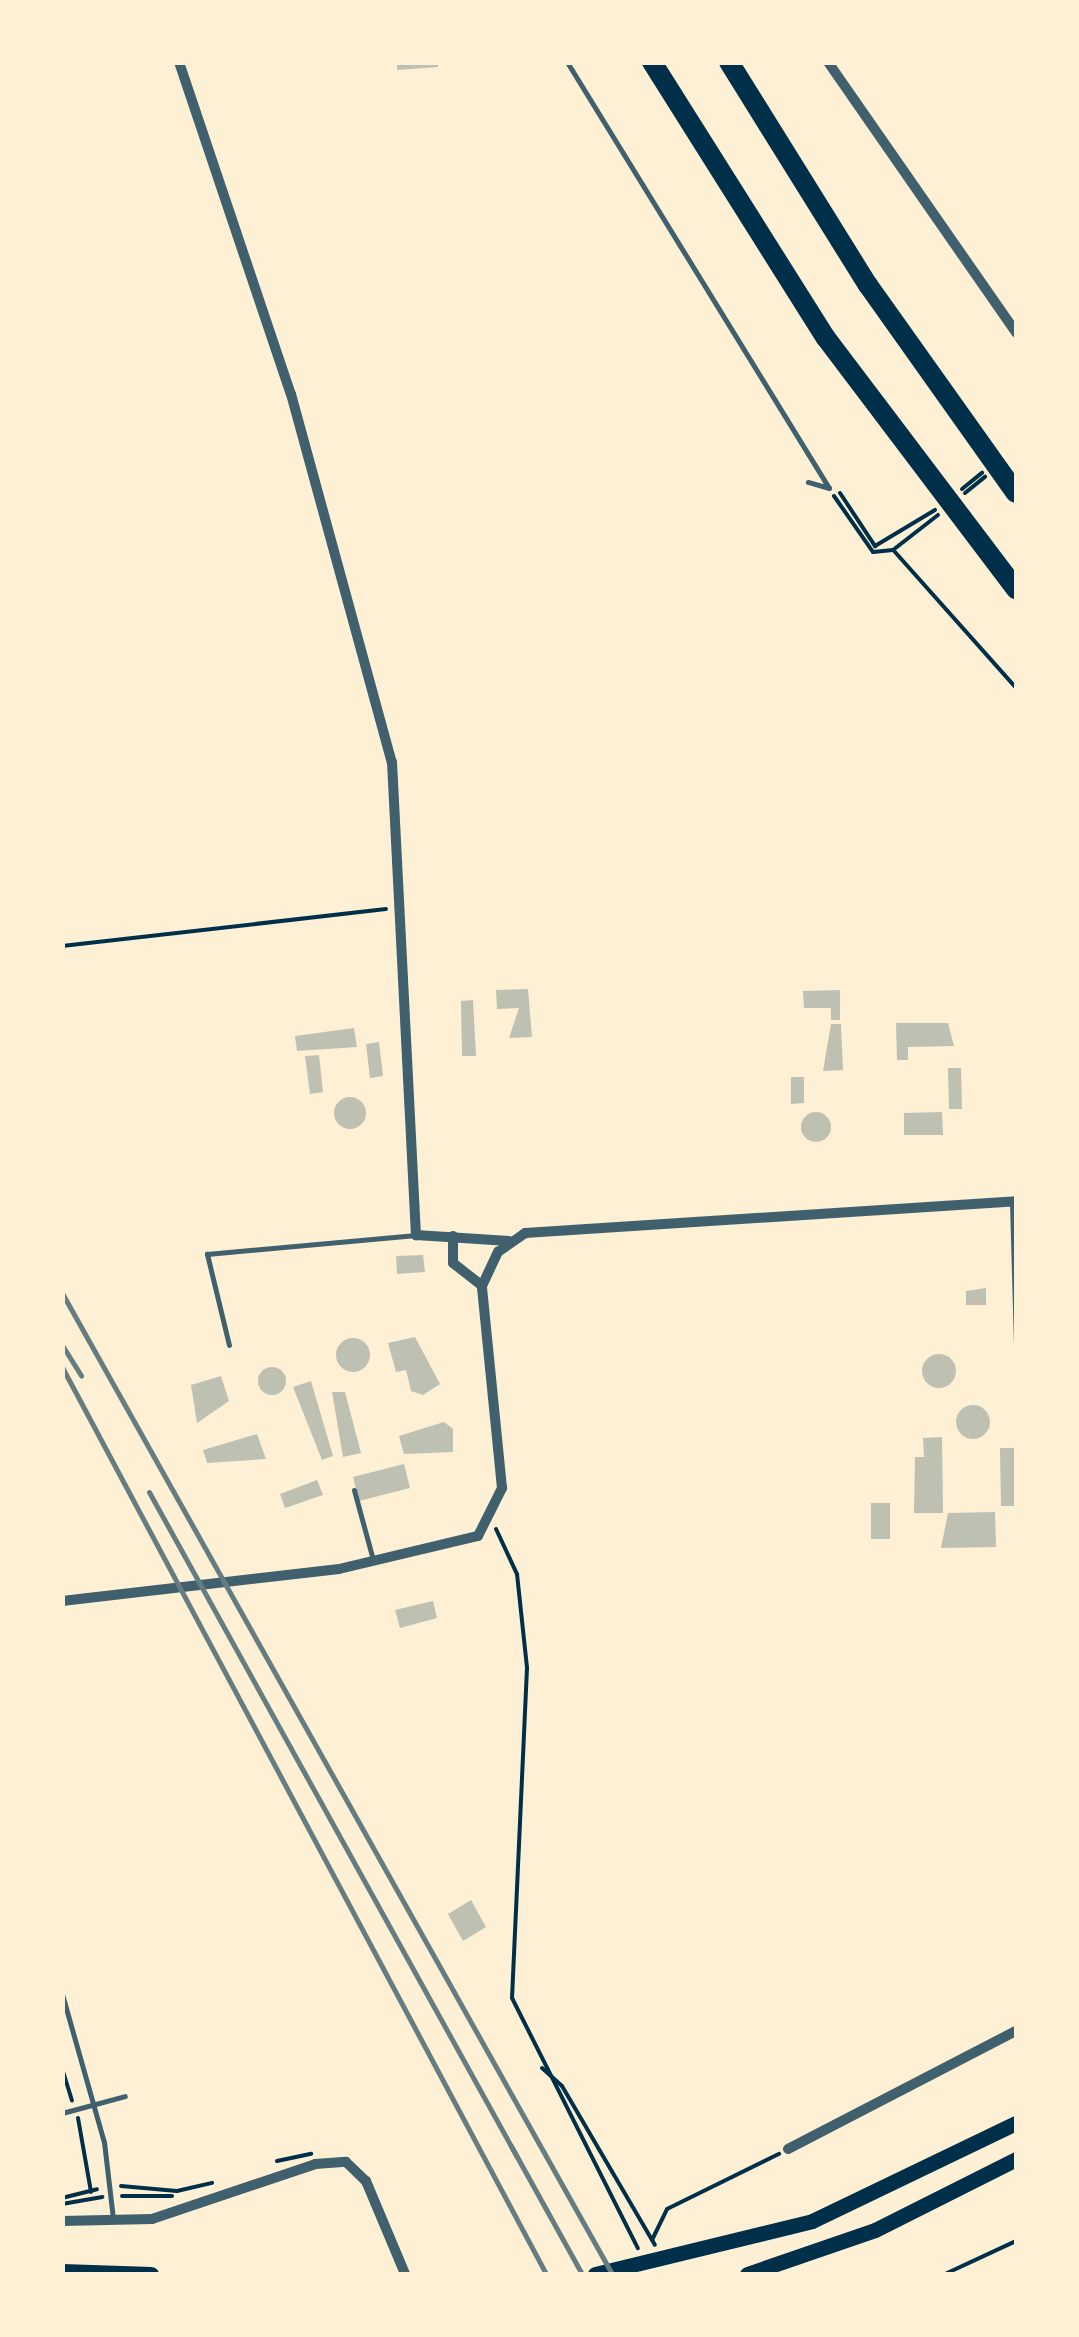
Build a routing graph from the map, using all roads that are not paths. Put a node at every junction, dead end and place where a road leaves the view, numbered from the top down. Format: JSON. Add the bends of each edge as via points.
{"nodes":[{"id":1,"x":179,"y":62,"type":"edge"},
{"id":2,"x":566,"y":62,"type":"edge"},
{"id":3,"x":652,"y":62,"type":"edge"},
{"id":4,"x":729,"y":62,"type":"edge"},
{"id":5,"x":828,"y":62,"type":"edge"},
{"id":6,"x":1016,"y":333,"type":"edge"},
{"id":7,"x":808,"y":482,"type":"dead end"},
{"id":8,"x":1016,"y":494,"type":"edge"},
{"id":9,"x":1016,"y":592,"type":"edge"},
{"id":10,"x":1014,"y":1201,"type":"edge"},
{"id":11,"x":416,"y":1236,"type":"junction"},
{"id":12,"x":453,"y":1236,"type":"junction"},
{"id":13,"x":509,"y":1241,"type":"junction"},
{"id":14,"x":482,"y":1286,"type":"junction"},
{"id":15,"x":229,"y":1345,"type":"dead end"},
{"id":16,"x":1016,"y":1349,"type":"edge"},
{"id":17,"x":354,"y":1490,"type":"dead end"},
{"id":18,"x":374,"y":1562,"type":"junction"},
{"id":19,"x":62,"y":1601,"type":"edge"},
{"id":20,"x":62,"y":1994,"type":"edge"},
{"id":21,"x":1016,"y":2031,"type":"edge"},
{"id":22,"x":125,"y":2096,"type":"dead end"},
{"id":23,"x":95,"y":2104,"type":"junction"},
{"id":24,"x":62,"y":2113,"type":"edge"},
{"id":25,"x":1016,"y":2123,"type":"edge"},
{"id":26,"x":788,"y":2149,"type":"road end"},
{"id":27,"x":1016,"y":2159,"type":"edge"},
{"id":28,"x":62,"y":2221,"type":"edge"},
{"id":29,"x":114,"y":2222,"type":"junction"},
{"id":30,"x":62,"y":2271,"type":"edge"},
{"id":31,"x":152,"y":2274,"type":"edge"},
{"id":32,"x":404,"y":2274,"type":"edge"},
{"id":33,"x":594,"y":2274,"type":"edge"},
{"id":34,"x":748,"y":2274,"type":"edge"}],
"edges":[{"from":1,"to":11,"type":"street","via":[[291,394],[382,717],[402,907]]},
{"from":2,"to":7,"type":"lane","via":[[829,488]]},
{"from":3,"to":9,"type":"highway","via":[[826,338]]},
{"from":4,"to":8,"type":"highway","via":[[868,285]]},
{"from":5,"to":6,"type":"street"},
{"from":10,"to":13,"type":"street","via":[[545,1228]]},
{"from":10,"to":16,"type":"lane"},
{"from":11,"to":12,"type":"street"},
{"from":11,"to":15,"type":"lane","via":[[207,1254]]},
{"from":12,"to":13,"type":"street"},
{"from":12,"to":14,"type":"street","via":[[453,1262]]},
{"from":13,"to":14,"type":"street"},
{"from":14,"to":18,"type":"street","via":[[502,1488],[490,1524],[453,1549]]},
{"from":17,"to":18,"type":"lane"},
{"from":18,"to":19,"type":"street","via":[[135,1599]]},
{"from":20,"to":23,"type":"lane"},
{"from":21,"to":26,"type":"street"},
{"from":22,"to":23,"type":"lane"},
{"from":23,"to":24,"type":"lane"},
{"from":23,"to":29,"type":"lane"},
{"from":25,"to":33,"type":"main road","via":[[865,2200],[703,2254]]},
{"from":27,"to":34,"type":"main road","via":[[887,2225]]},
{"from":28,"to":29,"type":"street"},
{"from":29,"to":32,"type":"street","via":[[198,2208],[315,2164],[346,2162],[366,2182]]},
{"from":30,"to":31,"type":"main road"}]}
